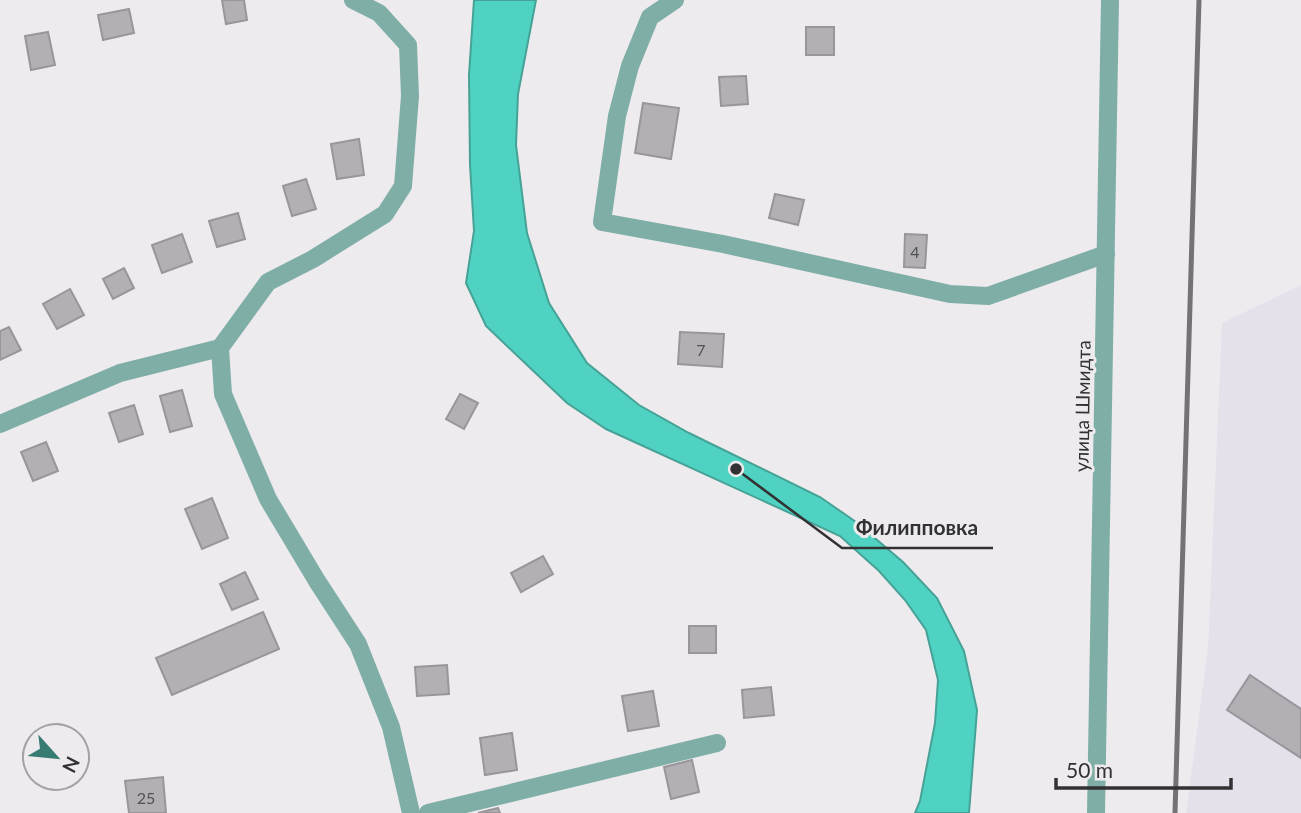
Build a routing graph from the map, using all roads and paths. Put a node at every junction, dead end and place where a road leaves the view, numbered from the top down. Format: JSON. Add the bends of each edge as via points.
{"nodes":[{"id":1,"x":353,"y":0,"type":"edge"},
{"id":2,"x":675,"y":0,"type":"edge"},
{"id":3,"x":1110,"y":0,"type":"edge"},
{"id":4,"x":1106,"y":254,"type":"junction"},
{"id":5,"x":220,"y":348,"type":"junction"},
{"id":6,"x":0,"y":424,"type":"edge"},
{"id":7,"x":718,"y":743,"type":"dead end"},
{"id":8,"x":411,"y":813,"type":"edge"},
{"id":9,"x":428,"y":813,"type":"edge"},
{"id":10,"x":1096,"y":813,"type":"edge"}],
"edges":[{"from":1,"to":5,"type":"street","via":[[379,13],[408,45],[410,96],[403,186],[385,214],[268,282]]},
{"from":2,"to":4,"type":"street","via":[[650,18],[630,66],[617,116],[602,222],[950,294],[988,296]]},
{"from":3,"to":4,"type":"street","name":"улица Шмидта"},
{"from":4,"to":10,"type":"street","name":"улица Шмидта"},
{"from":5,"to":6,"type":"street","via":[[120,373]]},
{"from":5,"to":8,"type":"street","via":[[223,394],[268,499],[358,644],[391,727]]},
{"from":7,"to":9,"type":"street"}]}
